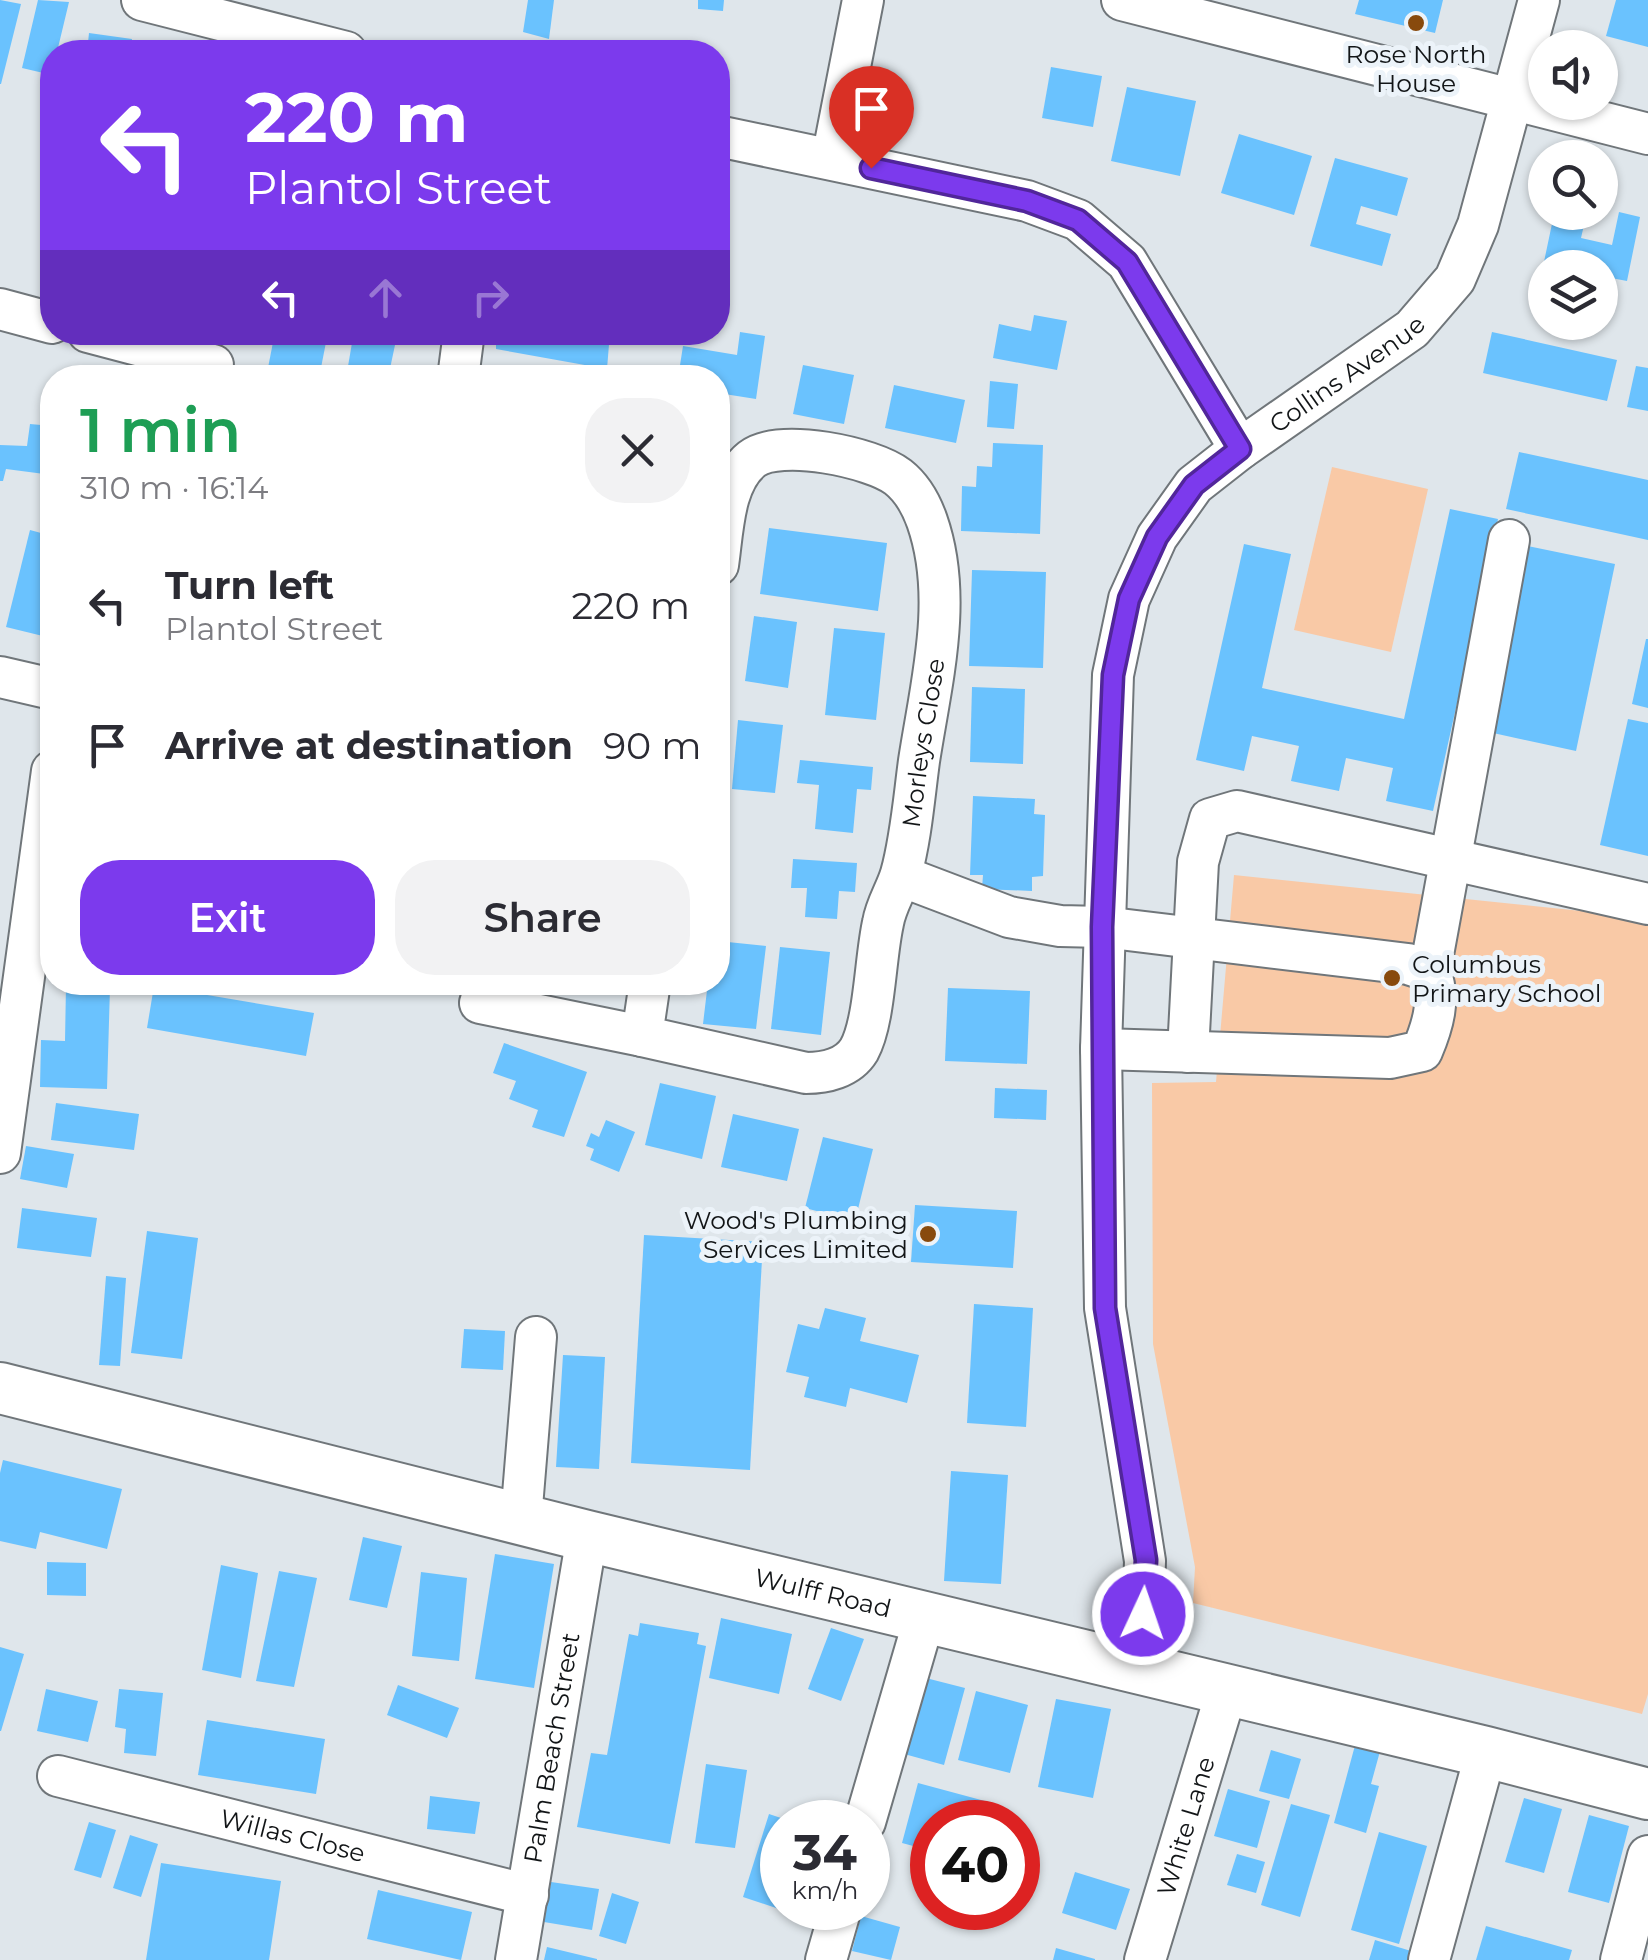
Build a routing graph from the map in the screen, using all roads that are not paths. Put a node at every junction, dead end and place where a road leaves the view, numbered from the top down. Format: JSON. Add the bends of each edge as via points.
{"nodes":[{"id":1,"x":863,"y":0,"type":"edge"},
{"id":2,"x":1122,"y":0,"type":"edge"},
{"id":3,"x":1539,"y":0,"type":"edge"},
{"id":4,"x":162,"y":2,"type":"edge"},
{"id":5,"x":302,"y":40,"type":"edge"},
{"id":6,"x":1514,"y":100,"type":"junction"},
{"id":7,"x":1648,"y":134,"type":"edge"},
{"id":8,"x":730,"y":138,"type":"edge"},
{"id":9,"x":832,"y":159,"type":"junction"},
{"id":10,"x":0,"y":309,"type":"edge"},
{"id":11,"x":40,"y":320,"type":"edge"},
{"id":12,"x":137,"y":345,"type":"edge"},
{"id":13,"x":213,"y":365,"type":"dead end"},
{"id":14,"x":1240,"y":449,"type":"junction"},
{"id":15,"x":730,"y":499,"type":"edge"},
{"id":16,"x":1508,"y":540,"type":"dead end"},
{"id":17,"x":0,"y":677,"type":"edge"},
{"id":18,"x":40,"y":686,"type":"edge"},
{"id":19,"x":40,"y":859,"type":"edge"},
{"id":20,"x":1449,"y":859,"type":"junction"},
{"id":21,"x":901,"y":876,"type":"junction"},
{"id":22,"x":1648,"y":904,"type":"edge"},
{"id":23,"x":1102,"y":927,"type":"junction"},
{"id":24,"x":1194,"y":938,"type":"junction"},
{"id":25,"x":1430,"y":971,"type":"junction"},
{"id":26,"x":648,"y":995,"type":"edge"},
{"id":27,"x":480,"y":1003,"type":"dead end"},
{"id":28,"x":642,"y":1036,"type":"junction"},
{"id":29,"x":1101,"y":1049,"type":"junction"},
{"id":30,"x":1188,"y":1052,"type":"junction"},
{"id":31,"x":0,"y":1153,"type":"edge"},
{"id":32,"x":536,"y":1337,"type":"dead end"},
{"id":33,"x":0,"y":1388,"type":"edge"},
{"id":34,"x":522,"y":1519,"type":"junction"},
{"id":35,"x":587,"y":1536,"type":"junction"},
{"id":36,"x":925,"y":1616,"type":"junction"},
{"id":37,"x":1141,"y":1668,"type":"junction"},
{"id":38,"x":1226,"y":1690,"type":"junction"},
{"id":39,"x":1486,"y":1752,"type":"junction"},
{"id":40,"x":58,"y":1776,"type":"dead end"},
{"id":41,"x":1648,"y":1794,"type":"edge"},
{"id":42,"x":872,"y":1800,"type":"edge"},
{"id":43,"x":1648,"y":1856,"type":"edge"},
{"id":44,"x":528,"y":1896,"type":"junction"},
{"id":45,"x":835,"y":1930,"type":"edge"},
{"id":46,"x":516,"y":1960,"type":"edge"},
{"id":47,"x":826,"y":1960,"type":"edge"},
{"id":48,"x":1144,"y":1960,"type":"edge"},
{"id":49,"x":1429,"y":1960,"type":"edge"},
{"id":50,"x":1621,"y":1960,"type":"edge"}],
"edges":[{"from":1,"to":9,"type":"street"},
{"from":2,"to":6,"type":"street"},
{"from":3,"to":6,"type":"street","name":"Collins Avenue"},
{"from":4,"to":5,"type":"street"},
{"from":6,"to":7,"type":"street"},
{"from":6,"to":14,"type":"street","name":"Collins Avenue","via":[[1455,279],[1412,329]]},
{"from":8,"to":9,"type":"street"},
{"from":9,"to":14,"type":"street","via":[[1027,201],[1078,220],[1127,262]]},
{"from":10,"to":11,"type":"street"},
{"from":12,"to":13,"type":"street"},
{"from":14,"to":23,"type":"street","name":"Collins Avenue","via":[[1194,485],[1157,537],[1129,599],[1113,675]]},
{"from":15,"to":21,"type":"street","name":"Morleys Close","via":[[753,459],[804,450],[880,466],[920,506],[933,543],[940,601]]},
{"from":16,"to":20,"type":"street"},
{"from":17,"to":18,"type":"street"},
{"from":19,"to":31,"type":"street"},
{"from":20,"to":22,"type":"street"},
{"from":20,"to":24,"type":"street","via":[[1237,811],[1223,815],[1210,820],[1198,862]]},
{"from":20,"to":25,"type":"street"},
{"from":21,"to":23,"type":"street","via":[[1010,917]]},
{"from":21,"to":28,"type":"street","name":"Morleys Close","via":[[882,923],[866,1031],[854,1056],[838,1067],[806,1072]]},
{"from":23,"to":24,"type":"street"},
{"from":23,"to":29,"type":"street","name":"Collins Avenue"},
{"from":24,"to":25,"type":"street"},
{"from":24,"to":30,"type":"street"},
{"from":25,"to":30,"type":"street","via":[[1436,987],[1433,1025],[1422,1052],[1390,1058]]},
{"from":26,"to":28,"type":"street"},
{"from":27,"to":28,"type":"street","name":"Morleys Close"},
{"from":29,"to":30,"type":"street"},
{"from":29,"to":37,"type":"street","name":"Collins Avenue","via":[[1105,1308],[1146,1560]]},
{"from":32,"to":34,"type":"street"},
{"from":33,"to":34,"type":"main road","name":"Wulff Road"},
{"from":34,"to":35,"type":"main road","name":"Wulff Road"},
{"from":35,"to":36,"type":"main road","name":"Wulff Road"},
{"from":35,"to":44,"type":"street","name":"Palm Beach Street"},
{"from":36,"to":37,"type":"main road","name":"Wulff Road"},
{"from":36,"to":42,"type":"street"},
{"from":37,"to":38,"type":"main road","name":"Wulff Road"},
{"from":38,"to":39,"type":"main road","name":"Wulff Road"},
{"from":38,"to":48,"type":"street","name":"White Lane"},
{"from":39,"to":41,"type":"main road","name":"Wulff Road"},
{"from":39,"to":49,"type":"street"},
{"from":40,"to":44,"type":"street","name":"Willas Close"},
{"from":43,"to":50,"type":"street"},
{"from":44,"to":46,"type":"street","name":"Palm Beach Street"},
{"from":45,"to":47,"type":"street"}]}
